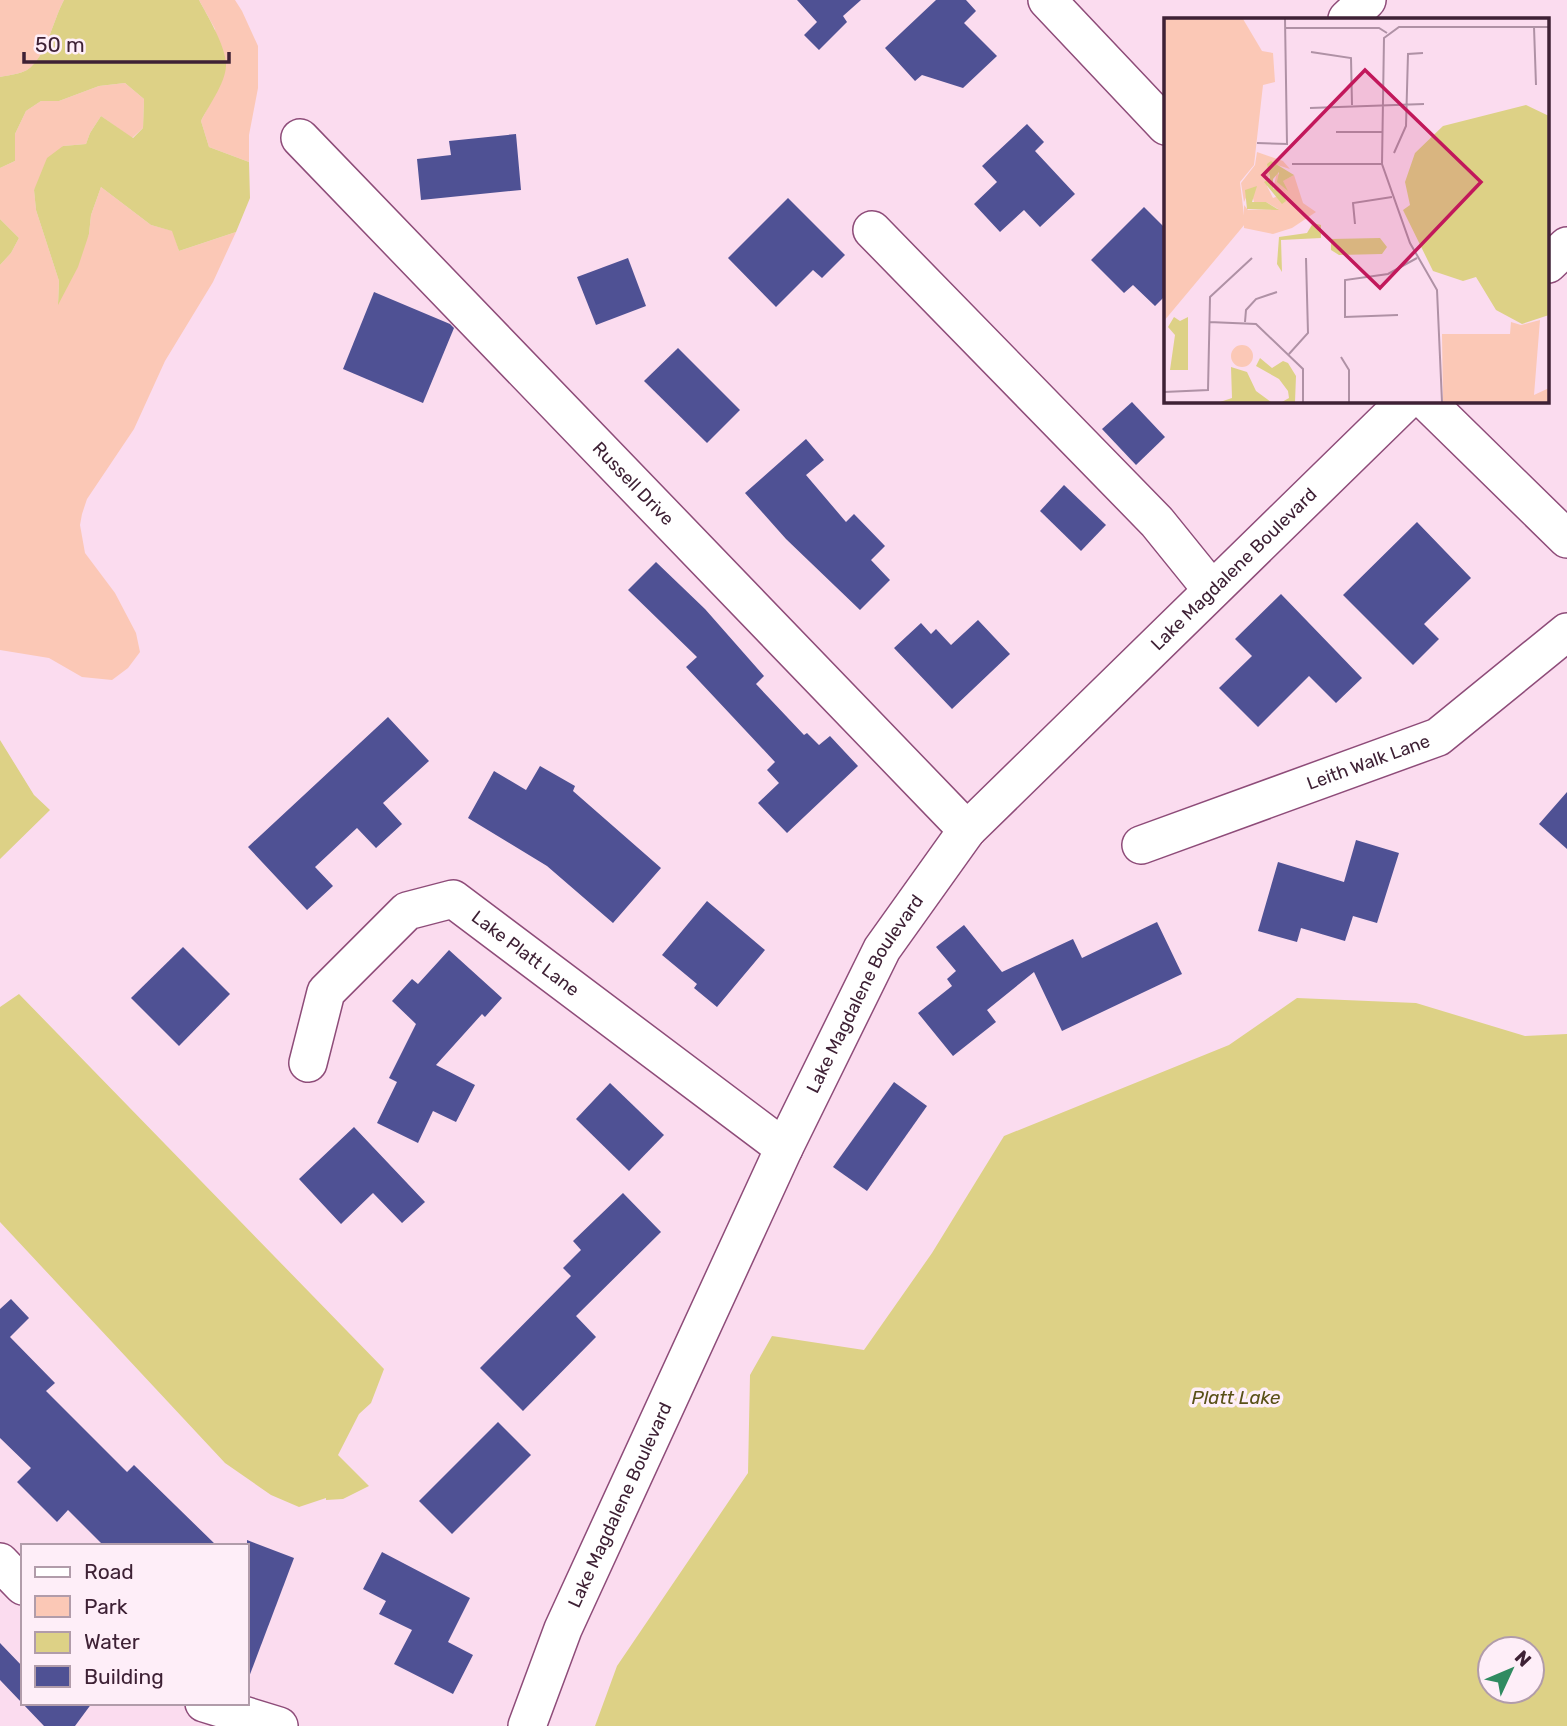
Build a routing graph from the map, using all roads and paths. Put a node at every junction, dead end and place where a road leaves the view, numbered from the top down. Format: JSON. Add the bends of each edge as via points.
{"nodes":[{"id":1,"x":1047,"y":0,"type":"edge"},
{"id":2,"x":1367,"y":0,"type":"edge"},
{"id":3,"x":1348,"y":18,"type":"edge"},
{"id":4,"x":1164,"y":124,"type":"edge"},
{"id":5,"x":300,"y":138,"type":"dead end"},
{"id":6,"x":872,"y":230,"type":"dead end"},
{"id":7,"x":1567,"y":246,"type":"edge"},
{"id":8,"x":1550,"y":262,"type":"edge"},
{"id":9,"x":1405,"y":402,"type":"edge"},
{"id":10,"x":1427,"y":402,"type":"edge"},
{"id":11,"x":1567,"y":539,"type":"edge"},
{"id":12,"x":1212,"y":590,"type":"junction"},
{"id":13,"x":1567,"y":632,"type":"edge"},
{"id":14,"x":967,"y":830,"type":"junction"},
{"id":15,"x":1142,"y":845,"type":"dead end"},
{"id":16,"x":308,"y":1063,"type":"dead end"},
{"id":17,"x":784,"y":1148,"type":"junction"},
{"id":18,"x":0,"y":1562,"type":"edge"},
{"id":19,"x":21,"y":1584,"type":"edge"},
{"id":20,"x":211,"y":1705,"type":"edge"},
{"id":21,"x":279,"y":1726,"type":"edge"},
{"id":22,"x":527,"y":1726,"type":"edge"}],
"edges":[{"from":1,"to":4,"type":"street"},
{"from":2,"to":3,"type":"street"},
{"from":5,"to":14,"type":"street","name":"Russell Drive"},
{"from":6,"to":12,"type":"street","via":[[1157,522]]},
{"from":7,"to":8,"type":"street"},
{"from":9,"to":12,"type":"street","name":"Lake Magdalene Boulevard"},
{"from":10,"to":11,"type":"street"},
{"from":12,"to":14,"type":"street","name":"Lake Magdalene Boulevard"},
{"from":13,"to":15,"type":"street","name":"Leith Walk Lane","via":[[1438,737]]},
{"from":14,"to":17,"type":"street","name":"Lake Magdalene Boulevard","via":[[882,948]]},
{"from":16,"to":17,"type":"street","name":"Lake Platt Lane","via":[[326,992],[407,911],[453,899]]},
{"from":17,"to":22,"type":"street","name":"Lake Magdalene Boulevard","via":[[563,1629]]},
{"from":18,"to":19,"type":"street"},
{"from":20,"to":21,"type":"street"}]}
